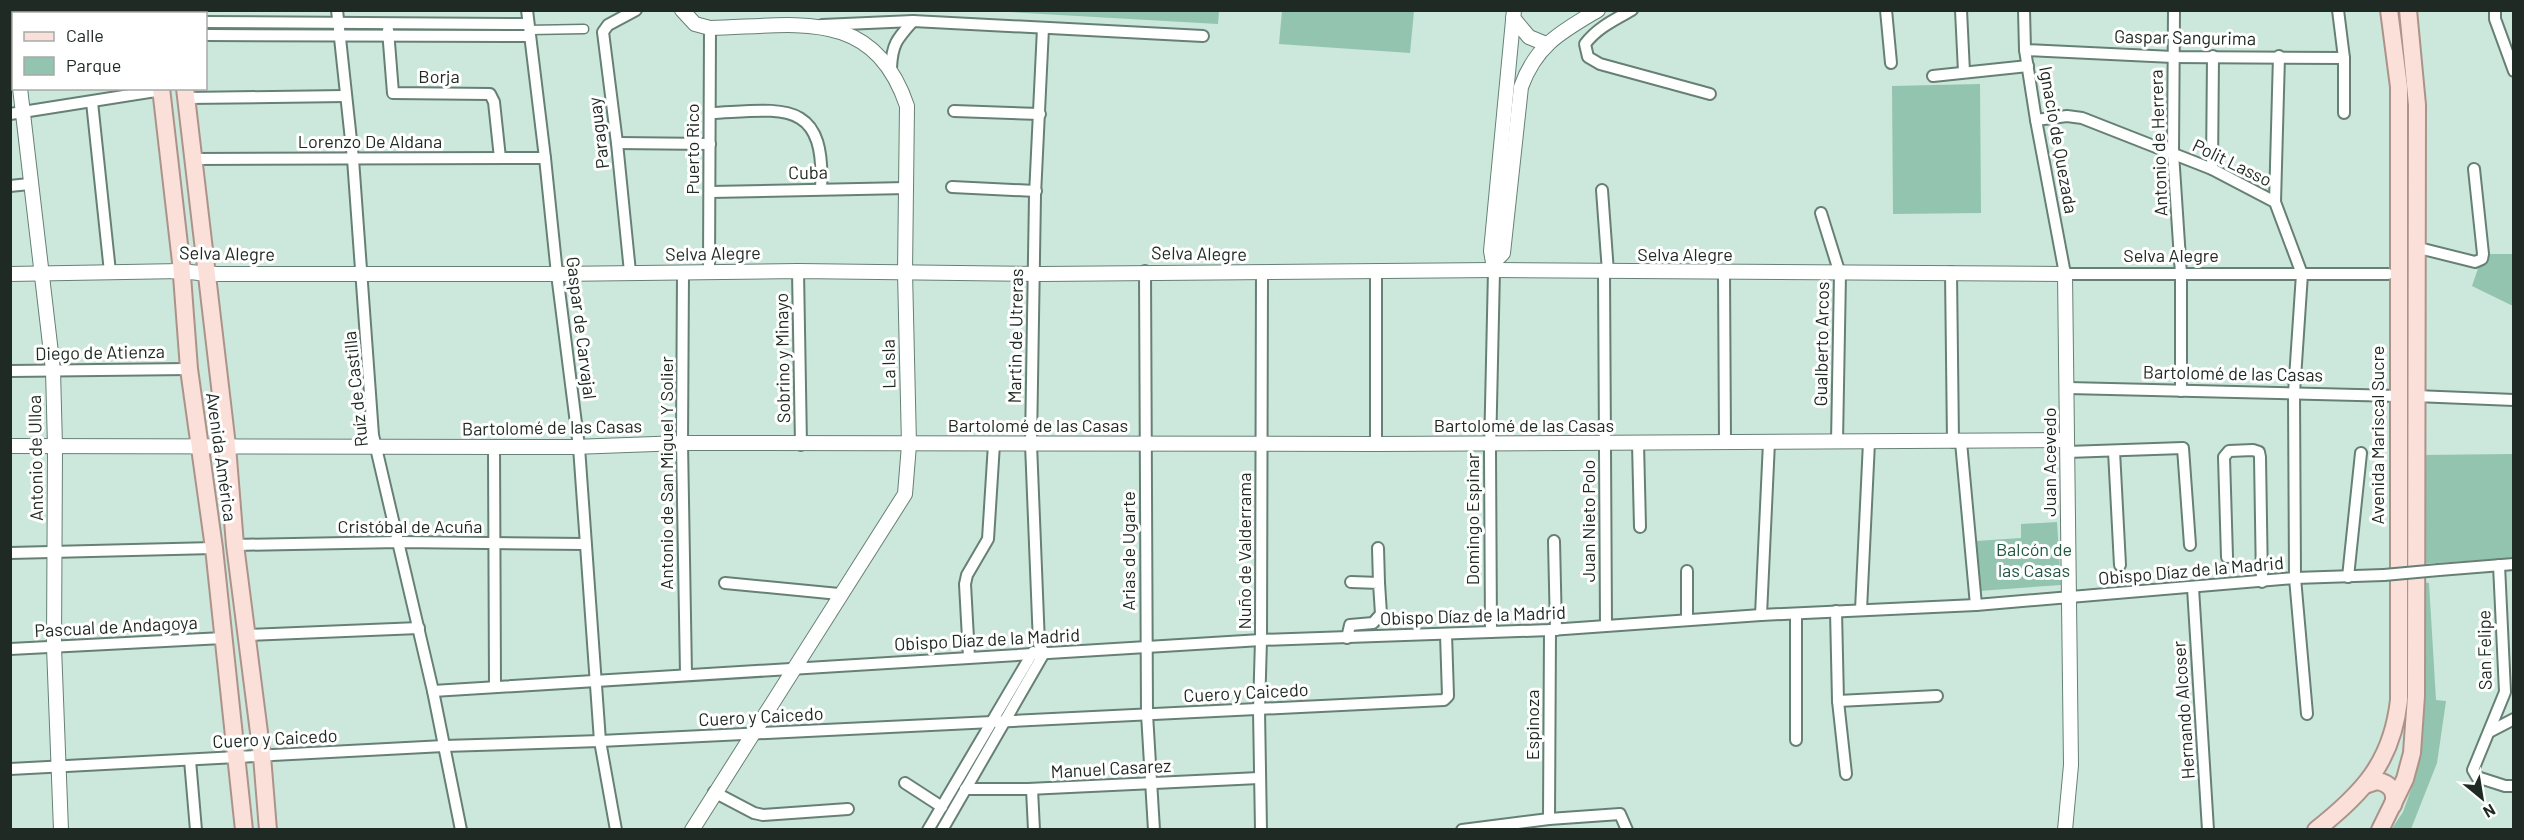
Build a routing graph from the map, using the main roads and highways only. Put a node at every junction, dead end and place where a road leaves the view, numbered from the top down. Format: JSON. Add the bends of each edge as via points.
{"nodes":[{"id":1,"x":2389,"y":10,"type":"edge"},
{"id":2,"x":2408,"y":10,"type":"edge"},
{"id":3,"x":161,"y":90,"type":"edge"},
{"id":4,"x":186,"y":93,"type":"edge"},
{"id":5,"x":2365,"y":786,"type":"junction"},
{"id":6,"x":2392,"y":809,"type":"junction"},
{"id":7,"x":244,"y":830,"type":"edge"},
{"id":8,"x":268,"y":830,"type":"edge"},
{"id":9,"x":2316,"y":830,"type":"edge"},
{"id":10,"x":2380,"y":830,"type":"edge"}],
"edges":[{"from":1,"to":5,"type":"main road","name":"Avenida Mariscal Sucre","via":[[2399,87],[2399,700],[2386,753]]},
{"from":2,"to":6,"type":"main road","name":"Avenida Mariscal Sucre","via":[[2416,105],[2416,696],[2412,753]]},
{"from":3,"to":7,"type":"main road","name":"Avenida América","via":[[189,369],[214,548]]},
{"from":4,"to":8,"type":"main road","name":"Avenida América"},
{"from":5,"to":6,"type":"main road","via":[[2377,781],[2388,785],[2394,795]]},
{"from":5,"to":9,"type":"main road","name":"Avenida Mariscal Sucre"},
{"from":6,"to":10,"type":"main road","name":"Avenida Mariscal Sucre"}]}
